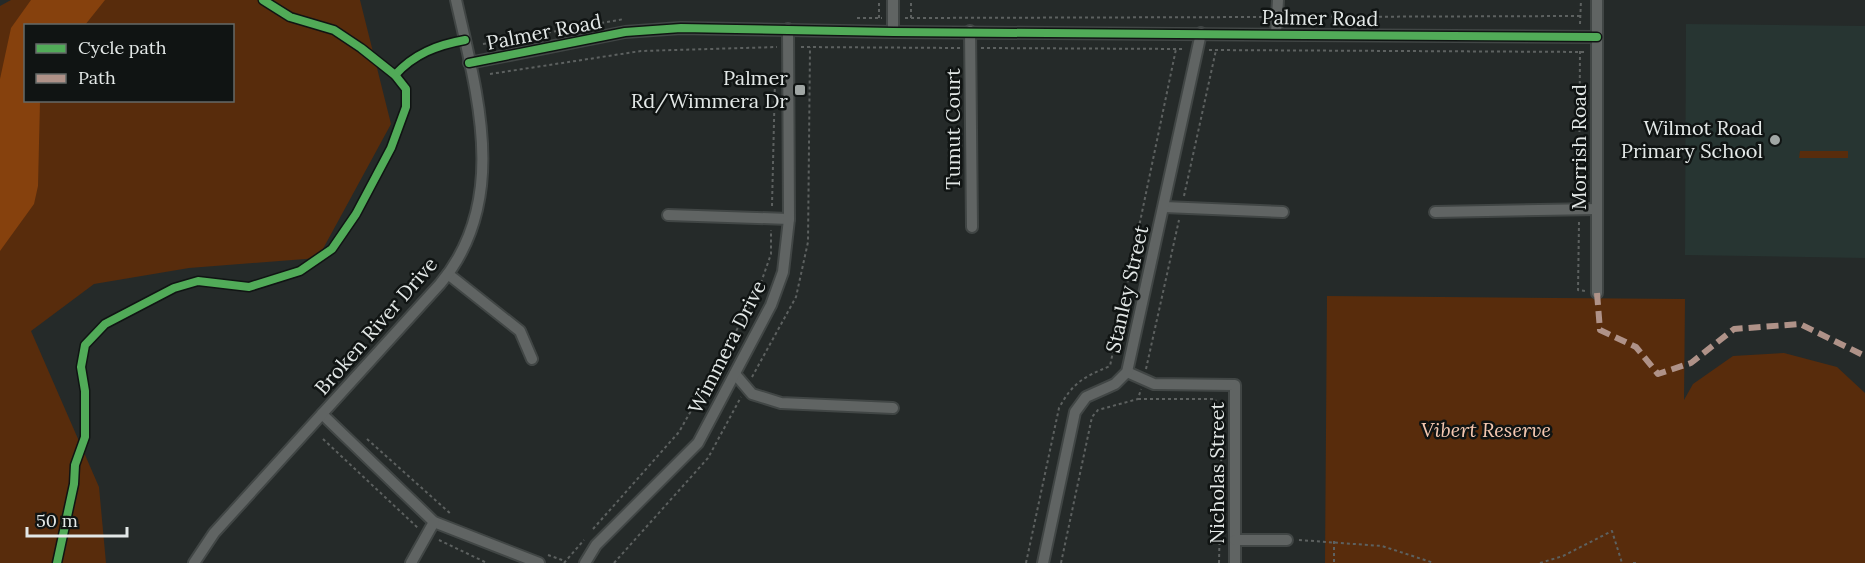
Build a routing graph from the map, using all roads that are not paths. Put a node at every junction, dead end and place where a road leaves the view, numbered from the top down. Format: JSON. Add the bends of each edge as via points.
{"nodes":[{"id":1,"x":456,"y":0,"type":"edge"},
{"id":2,"x":893,"y":0,"type":"edge"},
{"id":3,"x":1278,"y":0,"type":"edge"},
{"id":4,"x":1597,"y":0,"type":"edge"},
{"id":5,"x":788,"y":29,"type":"junction"},
{"id":6,"x":970,"y":31,"type":"junction"},
{"id":7,"x":892,"y":32,"type":"junction"},
{"id":8,"x":1201,"y":33,"type":"junction"},
{"id":9,"x":1276,"y":34,"type":"junction"},
{"id":10,"x":1597,"y":37,"type":"junction"},
{"id":11,"x":469,"y":63,"type":"junction"},
{"id":12,"x":1164,"y":207,"type":"junction"},
{"id":13,"x":1597,"y":209,"type":"junction"},
{"id":14,"x":1284,"y":212,"type":"dead end"},
{"id":15,"x":1435,"y":212,"type":"dead end"},
{"id":16,"x":668,"y":214,"type":"dead end"},
{"id":17,"x":789,"y":219,"type":"junction"},
{"id":18,"x":972,"y":227,"type":"dead end"},
{"id":19,"x":448,"y":274,"type":"junction"},
{"id":20,"x":1597,"y":293,"type":"road end"},
{"id":21,"x":532,"y":359,"type":"dead end"},
{"id":22,"x":1126,"y":372,"type":"junction"},
{"id":23,"x":735,"y":374,"type":"junction"},
{"id":24,"x":893,"y":408,"type":"dead end"},
{"id":25,"x":322,"y":414,"type":"junction"},
{"id":26,"x":434,"y":522,"type":"junction"},
{"id":27,"x":1235,"y":540,"type":"junction"},
{"id":28,"x":1287,"y":540,"type":"road end"},
{"id":29,"x":541,"y":558,"type":"edge"},
{"id":30,"x":194,"y":563,"type":"edge"},
{"id":31,"x":411,"y":563,"type":"edge"},
{"id":32,"x":585,"y":563,"type":"edge"},
{"id":33,"x":1043,"y":563,"type":"edge"},
{"id":34,"x":1235,"y":563,"type":"edge"}],
"edges":[{"from":1,"to":11,"type":"street","name":"Broken River Drive"},
{"from":2,"to":7,"type":"street"},
{"from":3,"to":9,"type":"street"},
{"from":4,"to":10,"type":"street","name":"Morrish Road"},
{"from":5,"to":7,"type":"street","name":"Palmer Road"},
{"from":5,"to":11,"type":"street","name":"Palmer Road","via":[[625,32]]},
{"from":5,"to":17,"type":"street","name":"Wimmera Drive"},
{"from":6,"to":7,"type":"street","name":"Palmer Road"},
{"from":6,"to":8,"type":"street","name":"Palmer Road"},
{"from":6,"to":18,"type":"street","name":"Tumut Court"},
{"from":8,"to":9,"type":"street","name":"Palmer Road"},
{"from":8,"to":12,"type":"street","name":"Stanley Street"},
{"from":9,"to":10,"type":"street","name":"Palmer Road"},
{"from":10,"to":13,"type":"street","name":"Morrish Road"},
{"from":11,"to":19,"type":"street","name":"Broken River Drive","via":[[482,128],[483,174],[474,221]]},
{"from":12,"to":14,"type":"street"},
{"from":12,"to":22,"type":"street","name":"Stanley Street"},
{"from":13,"to":15,"type":"street"},
{"from":13,"to":20,"type":"street","name":"Morrish Road"},
{"from":16,"to":17,"type":"street"},
{"from":17,"to":23,"type":"street","name":"Wimmera Drive","via":[[783,272],[771,305]]},
{"from":19,"to":21,"type":"street","via":[[520,331]]},
{"from":19,"to":25,"type":"street","name":"Broken River Drive"},
{"from":22,"to":27,"type":"street","name":"Nicholas Street","via":[[1154,384],[1235,385]]},
{"from":22,"to":33,"type":"street","name":"Stanley Street","via":[[1115,384],[1086,397],[1075,412]]},
{"from":23,"to":24,"type":"street","via":[[752,394],[781,403]]},
{"from":23,"to":32,"type":"street","name":"Wimmera Drive","via":[[698,443],[596,545]]},
{"from":25,"to":26,"type":"street"},
{"from":25,"to":30,"type":"street","name":"Broken River Drive","via":[[214,533]]},
{"from":26,"to":29,"type":"street"},
{"from":26,"to":31,"type":"street"},
{"from":27,"to":28,"type":"street"},
{"from":27,"to":34,"type":"street","name":"Nicholas Street"}]}
